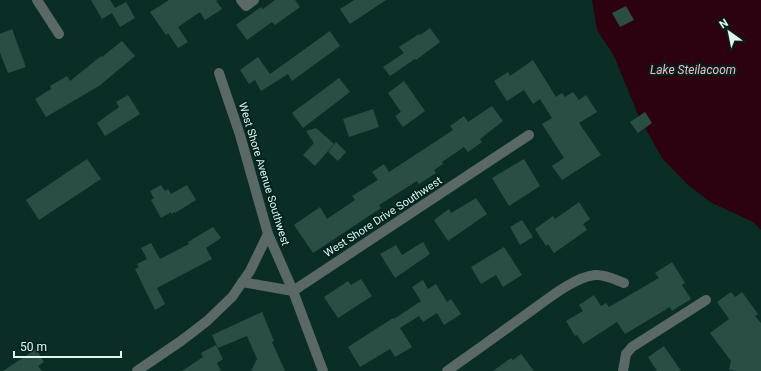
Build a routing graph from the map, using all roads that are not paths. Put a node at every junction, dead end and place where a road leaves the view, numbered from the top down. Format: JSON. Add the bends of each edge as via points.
{"nodes":[{"id":1,"x":37,"y":0,"type":"edge"},
{"id":2,"x":241,"y":0,"type":"edge"},
{"id":3,"x":254,"y":0,"type":"edge"},
{"id":4,"x":59,"y":34,"type":"dead end"},
{"id":5,"x":219,"y":72,"type":"dead end"},
{"id":6,"x":529,"y":135,"type":"dead end"},
{"id":7,"x":268,"y":234,"type":"junction"},
{"id":8,"x":242,"y":282,"type":"junction"},
{"id":9,"x":624,"y":283,"type":"dead end"},
{"id":10,"x":293,"y":291,"type":"junction"},
{"id":11,"x":706,"y":300,"type":"dead end"},
{"id":12,"x":138,"y":371,"type":"edge"},
{"id":13,"x":323,"y":371,"type":"edge"},
{"id":14,"x":447,"y":371,"type":"edge"},
{"id":15,"x":623,"y":371,"type":"edge"}],
"edges":[{"from":1,"to":4,"type":"street"},
{"from":2,"to":3,"type":"street","via":[[246,6]]},
{"from":5,"to":7,"type":"street","name":"West Shore Avenue Southwest"},
{"from":6,"to":10,"type":"street","name":"West Shore Drive Southwest"},
{"from":7,"to":8,"type":"street"},
{"from":7,"to":10,"type":"street","name":"West Shore Avenue Southwest"},
{"from":8,"to":10,"type":"street"},
{"from":8,"to":12,"type":"street","via":[[232,297],[207,321]]},
{"from":9,"to":14,"type":"street","via":[[597,274],[572,283]]},
{"from":10,"to":13,"type":"street","name":"West Shore Avenue Southwest"},
{"from":11,"to":15,"type":"street","via":[[632,347],[626,354]]}]}
